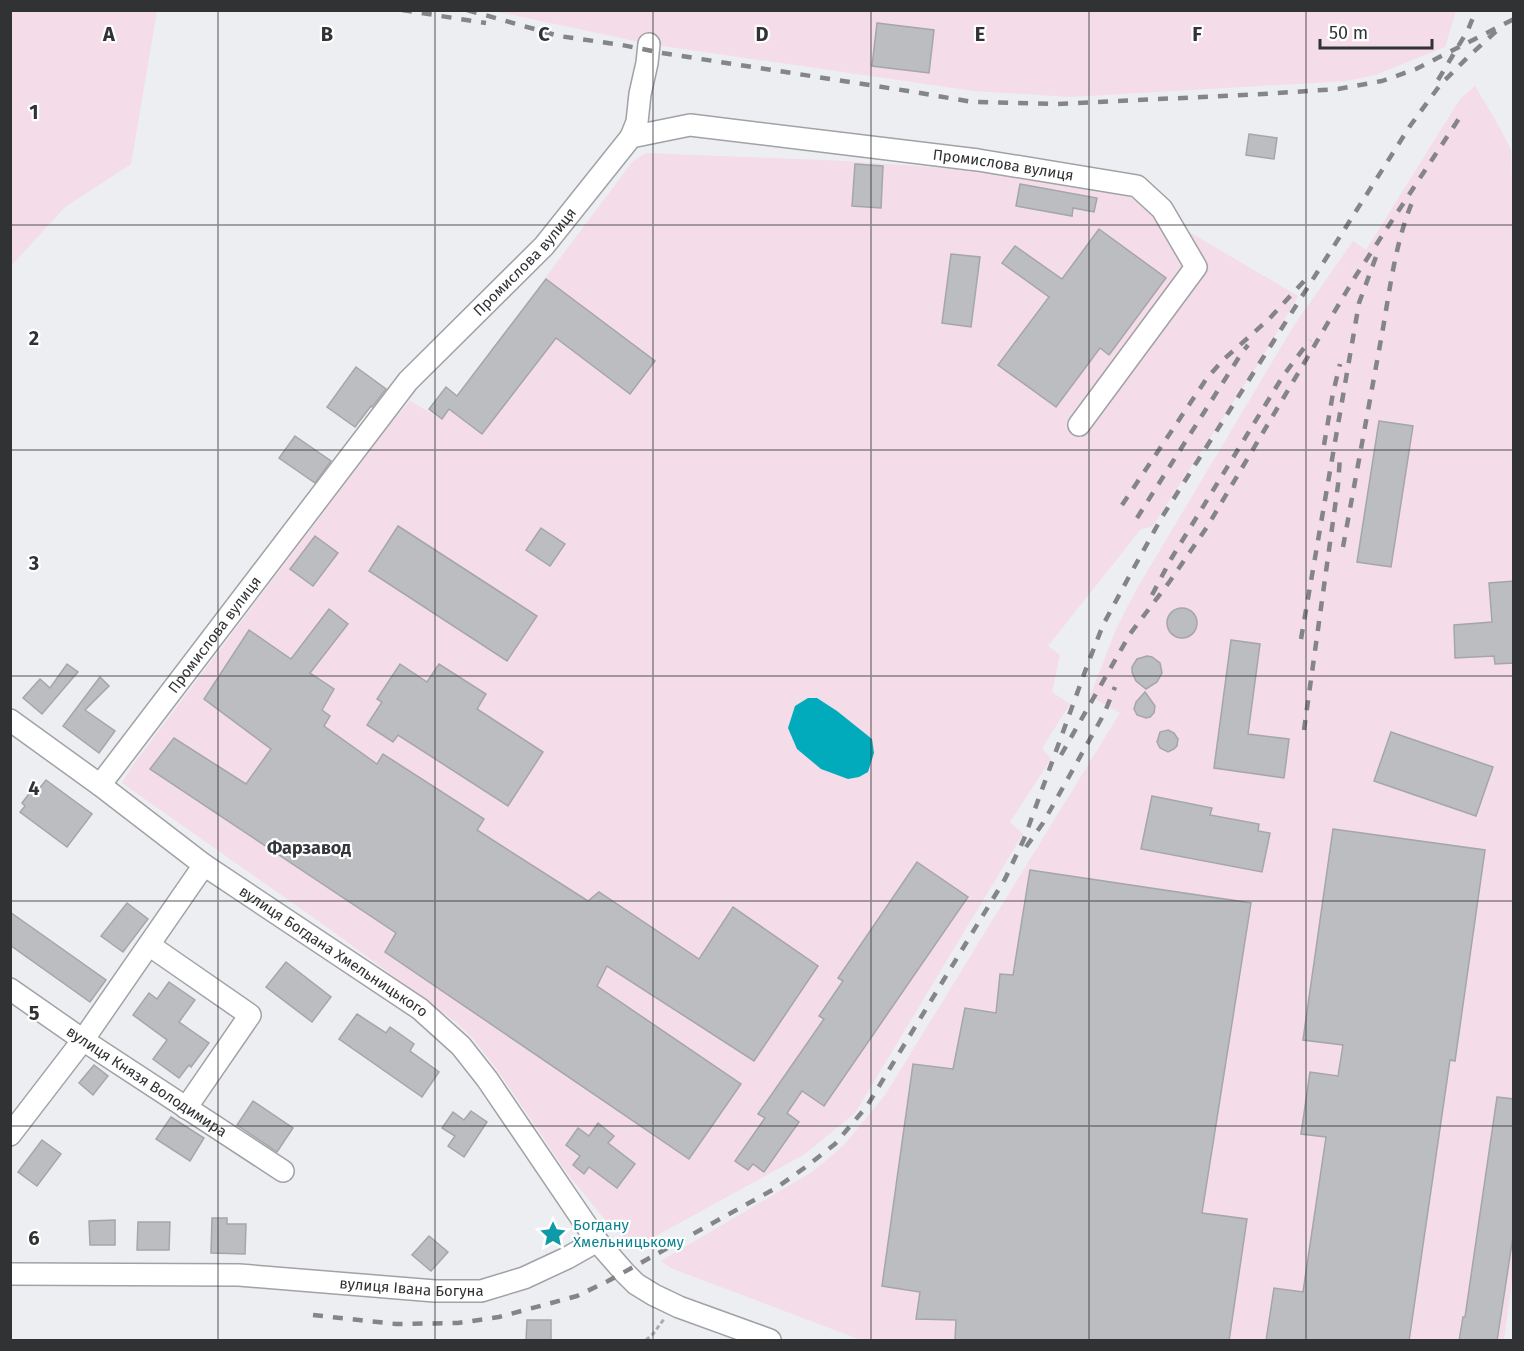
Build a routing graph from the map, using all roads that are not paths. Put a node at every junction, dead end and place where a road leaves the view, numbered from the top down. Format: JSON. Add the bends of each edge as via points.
{"nodes":[{"id":1,"x":649,"y":44,"type":"dead end"},
{"id":2,"x":631,"y":137,"type":"junction"},
{"id":3,"x":1079,"y":425,"type":"dead end"},
{"id":4,"x":10,"y":720,"type":"edge"},
{"id":5,"x":100,"y":785,"type":"junction"},
{"id":6,"x":204,"y":866,"type":"junction"},
{"id":7,"x":149,"y":945,"type":"junction"},
{"id":8,"x":10,"y":989,"type":"edge"},
{"id":9,"x":83,"y":1040,"type":"junction"},
{"id":10,"x":186,"y":1108,"type":"junction"},
{"id":11,"x":10,"y":1135,"type":"edge"},
{"id":12,"x":283,"y":1171,"type":"dead end"},
{"id":13,"x":597,"y":1241,"type":"junction"},
{"id":14,"x":10,"y":1274,"type":"edge"},
{"id":15,"x":770,"y":1341,"type":"edge"}],
"edges":[{"from":1,"to":2,"type":"street","via":[[637,122]]},
{"from":2,"to":3,"type":"street","name":"Промислова вулиця","via":[[690,125],[978,160],[1137,186],[1162,209],[1196,267]]},
{"from":2,"to":5,"type":"street","name":"Промислова вулиця","via":[[544,246],[408,381]]},
{"from":4,"to":5,"type":"street","name":"вулиця Богдана Хмельницького"},
{"from":5,"to":6,"type":"street","name":"вулиця Богдана Хмельницького"},
{"from":6,"to":7,"type":"street"},
{"from":6,"to":13,"type":"street","name":"вулиця Богдана Хмельницького","via":[[420,1009],[461,1046]]},
{"from":7,"to":9,"type":"street"},
{"from":7,"to":10,"type":"street","via":[[250,1015]]},
{"from":8,"to":9,"type":"street","name":"вулиця Князя Володимира"},
{"from":9,"to":10,"type":"street","name":"вулиця Князя Володимира"},
{"from":9,"to":11,"type":"street"},
{"from":10,"to":12,"type":"street","name":"вулиця Князя Володимира"},
{"from":13,"to":14,"type":"street","name":"вулиця Івана Богуна","via":[[524,1278],[481,1291],[435,1291],[239,1275]]},
{"from":13,"to":15,"type":"street","via":[[636,1284],[654,1295]]}]}
